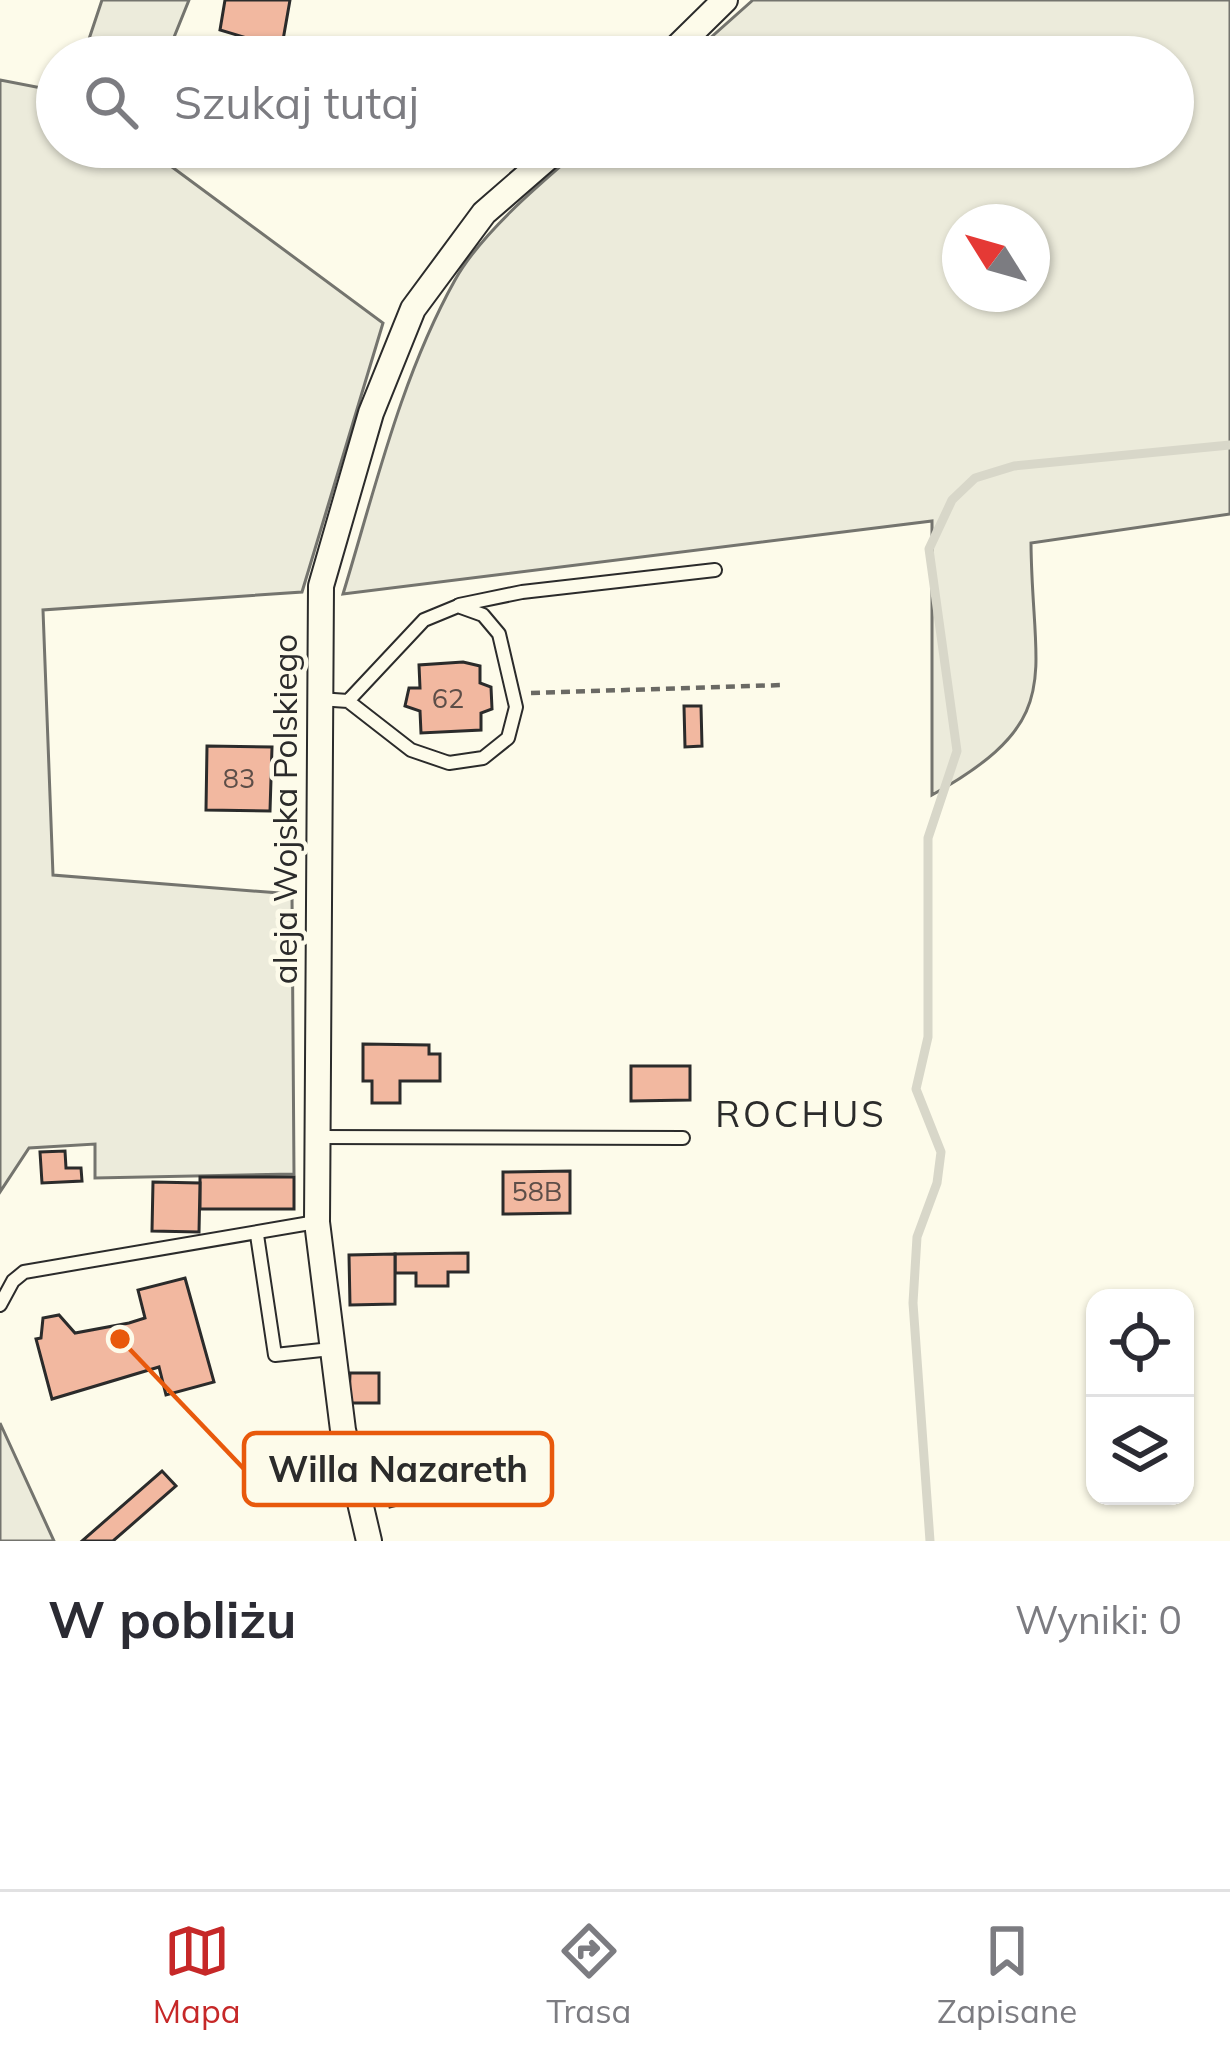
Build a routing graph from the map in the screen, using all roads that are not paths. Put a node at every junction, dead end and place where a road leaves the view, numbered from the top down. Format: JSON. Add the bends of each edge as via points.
{"nodes":[{"id":1,"x":725,"y":0,"type":"edge"},
{"id":2,"x":688,"y":36,"type":"edge"},
{"id":3,"x":536,"y":168,"type":"edge"},
{"id":4,"x":715,"y":570,"type":"dead end"},
{"id":5,"x":458,"y":606,"type":"junction"},
{"id":6,"x":317,"y":699,"type":"junction"},
{"id":7,"x":348,"y":701,"type":"junction"},
{"id":8,"x":315,"y":1137,"type":"junction"},
{"id":9,"x":683,"y":1138,"type":"dead end"},
{"id":10,"x":317,"y":1222,"type":"junction"},
{"id":11,"x":257,"y":1235,"type":"junction"},
{"id":12,"x":0,"y":1305,"type":"edge"},
{"id":13,"x":331,"y":1349,"type":"junction"},
{"id":14,"x":370,"y":1541,"type":"edge"}],
"edges":[{"from":1,"to":2,"type":"street"},
{"from":3,"to":6,"type":"street","name":"aleja Wojska Polskiego","via":[[484,213],[413,309],[338,514],[321,586]]},
{"from":4,"to":5,"type":"lane"},
{"from":5,"to":7,"type":"lane","via":[[424,620]]},
{"from":5,"to":7,"type":"lane","via":[[484,615],[499,634],[516,707],[508,738],[483,758],[449,763],[411,750]]},
{"from":6,"to":7,"type":"lane"},
{"from":6,"to":8,"type":"street","name":"aleja Wojska Polskiego"},
{"from":8,"to":9,"type":"lane"},
{"from":8,"to":10,"type":"street","name":"aleja Wojska Polskiego"},
{"from":10,"to":11,"type":"lane"},
{"from":10,"to":13,"type":"street","name":"aleja Wojska Polskiego"},
{"from":11,"to":12,"type":"lane","via":[[25,1272]]},
{"from":11,"to":13,"type":"lane","via":[[274,1355]]},
{"from":13,"to":14,"type":"street","name":"aleja Wojska Polskiego"}]}
